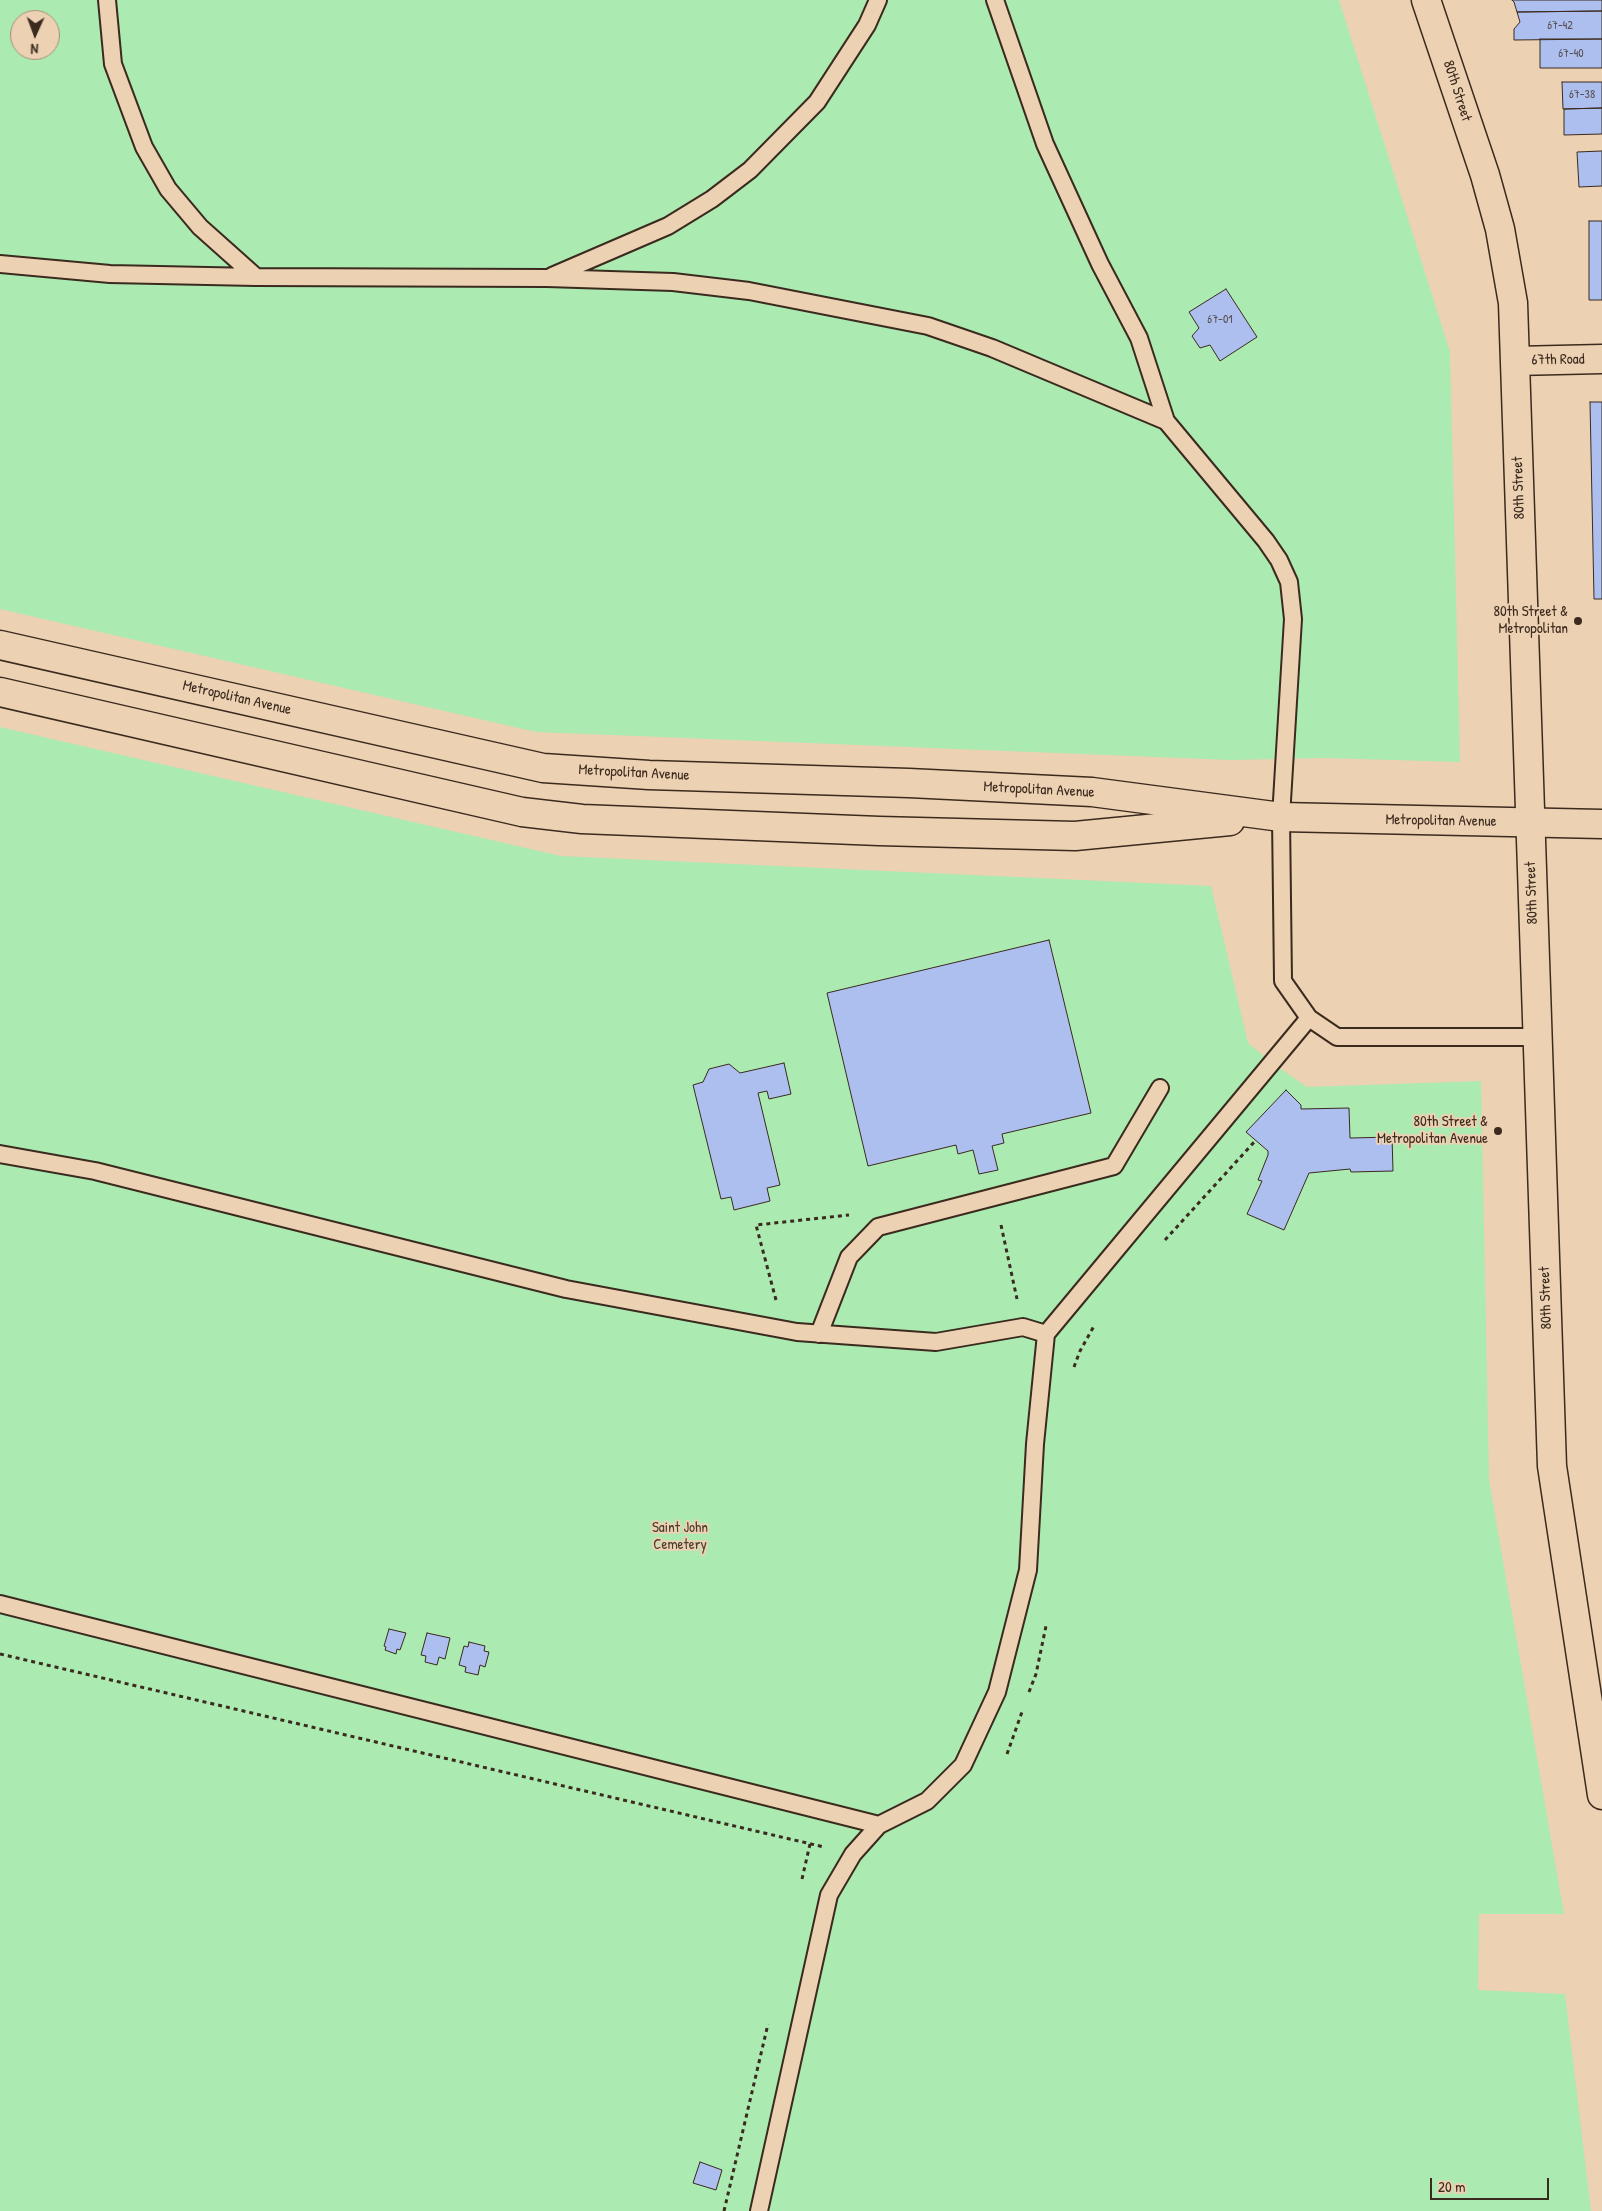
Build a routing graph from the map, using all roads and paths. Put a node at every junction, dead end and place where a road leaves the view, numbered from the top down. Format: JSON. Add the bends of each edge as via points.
{"nodes":[{"id":1,"x":107,"y":0,"type":"edge"},
{"id":2,"x":878,"y":0,"type":"edge"},
{"id":3,"x":995,"y":0,"type":"edge"},
{"id":4,"x":1426,"y":0,"type":"edge"},
{"id":5,"x":0,"y":264,"type":"edge"},
{"id":6,"x":256,"y":277,"type":"junction"},
{"id":7,"x":547,"y":278,"type":"junction"},
{"id":8,"x":1602,"y":359,"type":"edge"},
{"id":9,"x":1515,"y":361,"type":"junction"},
{"id":10,"x":1166,"y":422,"type":"junction"},
{"id":11,"x":0,"y":645,"type":"edge"},
{"id":12,"x":0,"y":692,"type":"edge"},
{"id":13,"x":1281,"y":817,"type":"junction"},
{"id":14,"x":1530,"y":823,"type":"junction"},
{"id":15,"x":1602,"y":824,"type":"edge"},
{"id":16,"x":1309,"y":1018,"type":"junction"},
{"id":17,"x":1537,"y":1036,"type":"junction"},
{"id":18,"x":1160,"y":1088,"type":"dead end"},
{"id":19,"x":1256,"y":1140,"type":"dead end"},
{"id":20,"x":0,"y":1154,"type":"edge"},
{"id":21,"x":994,"y":1197,"type":"junction"},
{"id":22,"x":1161,"y":1245,"type":"dead end"},
{"id":23,"x":1096,"y":1321,"type":"dead end"},
{"id":24,"x":1023,"y":1327,"type":"junction"},
{"id":25,"x":819,"y":1334,"type":"junction"},
{"id":26,"x":1046,"y":1334,"type":"junction"},
{"id":27,"x":1071,"y":1374,"type":"dead end"},
{"id":28,"x":0,"y":1604,"type":"edge"},
{"id":29,"x":1048,"y":1617,"type":"dead end"},
{"id":30,"x":0,"y":1654,"type":"edge"},
{"id":31,"x":1026,"y":1701,"type":"dead end"},
{"id":32,"x":1023,"y":1710,"type":"dead end"},
{"id":33,"x":1008,"y":1754,"type":"dead end"},
{"id":34,"x":1602,"y":1795,"type":"edge"},
{"id":35,"x":880,"y":1825,"type":"junction"},
{"id":36,"x":810,"y":1844,"type":"junction"},
{"id":37,"x":854,"y":1854,"type":"junction"},
{"id":38,"x":801,"y":1882,"type":"dead end"},
{"id":39,"x":769,"y":2018,"type":"dead end"},
{"id":40,"x":724,"y":2211,"type":"edge"},
{"id":41,"x":759,"y":2211,"type":"edge"}],
"edges":[{"from":1,"to":6,"type":"lane","via":[[113,64],[144,146],[168,189],[200,227]]},
{"from":2,"to":7,"type":"lane","via":[[867,24],[817,102],[750,170],[712,199],[668,226]]},
{"from":3,"to":10,"type":"lane","via":[[1045,144],[1100,264],[1139,338]]},
{"from":4,"to":9,"type":"main road","name":"80th Street","via":[[1500,229],[1513,303]]},
{"from":5,"to":6,"type":"lane","via":[[110,274]]},
{"from":6,"to":7,"type":"lane"},
{"from":7,"to":10,"type":"lane","via":[[673,282],[750,291],[928,326],[992,348]]},
{"from":8,"to":9,"type":"main road","name":"67th Road"},
{"from":9,"to":14,"type":"main road","name":"80th Street"},
{"from":10,"to":13,"type":"lane","via":[[1266,541],[1289,582],[1293,619]]},
{"from":11,"to":13,"type":"main road","name":"Metropolitan Avenue","via":[[543,768],[1092,792]]},
{"from":12,"to":13,"type":"main road","name":"Metropolitan Avenue","via":[[512,810],[582,819],[1075,836]]},
{"from":13,"to":14,"type":"main road","name":"Metropolitan Avenue"},
{"from":13,"to":16,"type":"lane","via":[[1283,981]]},
{"from":14,"to":15,"type":"main road","name":"Metropolitan Avenue"},
{"from":14,"to":17,"type":"main road","name":"80th Street"},
{"from":16,"to":17,"type":"lane","via":[[1337,1037]]},
{"from":16,"to":26,"type":"lane"},
{"from":17,"to":34,"type":"main road","name":"80th Street","via":[[1552,1466]]},
{"from":18,"to":21,"type":"lane","via":[[1114,1166]]},
{"from":19,"to":22,"type":"path"},
{"from":20,"to":25,"type":"lane","via":[[95,1171],[566,1289]]},
{"from":21,"to":24,"type":"path"},
{"from":21,"to":25,"type":"lane","via":[[878,1227],[849,1257]]},
{"from":23,"to":27,"type":"path"},
{"from":24,"to":25,"type":"lane","via":[[936,1342]]},
{"from":24,"to":26,"type":"lane"},
{"from":26,"to":35,"type":"lane","via":[[1035,1444],[1028,1570],[997,1692],[963,1765],[927,1801]]},
{"from":28,"to":35,"type":"lane"},
{"from":29,"to":31,"type":"path","via":[[1036,1674]]},
{"from":30,"to":36,"type":"path"},
{"from":32,"to":33,"type":"path"},
{"from":35,"to":37,"type":"lane"},
{"from":36,"to":37,"type":"path"},
{"from":36,"to":38,"type":"path"},
{"from":37,"to":41,"type":"lane","via":[[828,1894]]},
{"from":39,"to":40,"type":"path"}]}
